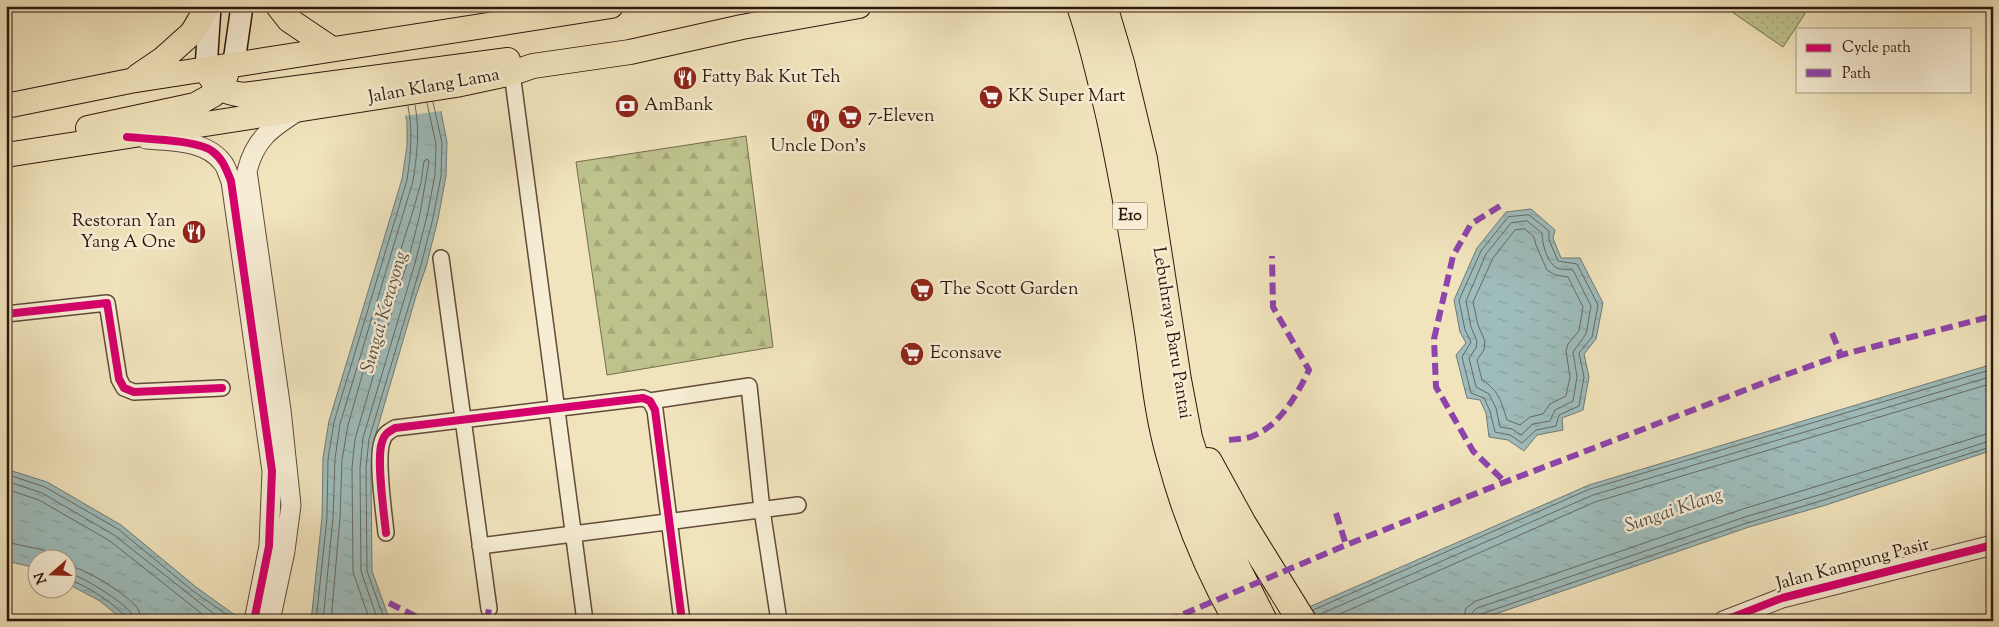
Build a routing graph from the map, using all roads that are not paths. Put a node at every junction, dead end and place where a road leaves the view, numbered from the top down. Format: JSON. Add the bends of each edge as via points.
{"nodes":[{"id":1,"x":209,"y":6,"type":"edge"},
{"id":2,"x":242,"y":6,"type":"edge"},
{"id":3,"x":278,"y":6,"type":"edge"},
{"id":4,"x":611,"y":6,"type":"edge"},
{"id":5,"x":859,"y":6,"type":"edge"},
{"id":6,"x":1094,"y":12,"type":"edge"},
{"id":7,"x":332,"y":49,"type":"junction"},
{"id":8,"x":232,"y":65,"type":"junction"},
{"id":9,"x":206,"y":69,"type":"junction"},
{"id":10,"x":523,"y":70,"type":"junction"},
{"id":11,"x":130,"y":81,"type":"junction"},
{"id":12,"x":389,"y":85,"type":"junction"},
{"id":13,"x":219,"y":88,"type":"junction"},
{"id":14,"x":187,"y":107,"type":"junction"},
{"id":15,"x":6,"y":108,"type":"edge"},
{"id":16,"x":301,"y":110,"type":"junction"},
{"id":17,"x":127,"y":137,"type":"junction"},
{"id":18,"x":14,"y":153,"type":"edge"},
{"id":19,"x":441,"y":258,"type":"dead end"},
{"id":20,"x":6,"y":314,"type":"edge"},
{"id":21,"x":222,"y":388,"type":"dead end"},
{"id":22,"x":650,"y":401,"type":"junction"},
{"id":23,"x":557,"y":408,"type":"junction"},
{"id":24,"x":463,"y":421,"type":"junction"},
{"id":25,"x":1188,"y":438,"type":"junction"},
{"id":26,"x":798,"y":505,"type":"dead end"},
{"id":27,"x":762,"y":510,"type":"junction"},
{"id":28,"x":670,"y":522,"type":"junction"},
{"id":29,"x":386,"y":533,"type":"dead end"},
{"id":30,"x":574,"y":534,"type":"junction"},
{"id":31,"x":1993,"y":545,"type":"edge"},
{"id":32,"x":480,"y":546,"type":"junction"},
{"id":33,"x":277,"y":548,"type":"junction"},
{"id":34,"x":1222,"y":593,"type":"junction"},
{"id":35,"x":488,"y":609,"type":"dead end"},
{"id":36,"x":254,"y":621,"type":"edge"},
{"id":37,"x":270,"y":621,"type":"edge"},
{"id":38,"x":585,"y":621,"type":"edge"},
{"id":39,"x":682,"y":621,"type":"edge"},
{"id":40,"x":779,"y":621,"type":"edge"},
{"id":41,"x":1231,"y":621,"type":"edge"},
{"id":42,"x":1238,"y":621,"type":"edge"},
{"id":43,"x":1263,"y":621,"type":"edge"},
{"id":44,"x":1302,"y":621,"type":"edge"},
{"id":45,"x":1723,"y":621,"type":"edge"}],
"edges":[{"from":1,"to":9,"type":"main road"},
{"from":1,"to":11,"type":"main road","via":[[192,32],[163,59]]},
{"from":2,"to":8,"type":"main road"},
{"from":3,"to":7,"type":"main road","via":[[289,20]]},
{"from":4,"to":7,"type":"main road"},
{"from":5,"to":10,"type":"main road"},
{"from":6,"to":25,"type":"highway","name":"Lebuhraya Baru Pantai","number":"E10","via":[[1120,63],[1143,159]]},
{"from":6,"to":34,"type":"highway","name":"Lebuhraya Baru Pantai","number":"E10","via":[[1100,72],[1120,162],[1170,456]]},
{"from":7,"to":8,"type":"main road"},
{"from":8,"to":9,"type":"main road"},
{"from":8,"to":13,"type":"main road"},
{"from":9,"to":11,"type":"main road"},
{"from":9,"to":13,"type":"main road"},
{"from":10,"to":12,"type":"main road","via":[[510,59],[455,75]]},
{"from":10,"to":23,"type":"street"},
{"from":11,"to":15,"type":"main road"},
{"from":12,"to":13,"type":"main road","via":[[243,95]]},
{"from":12,"to":16,"type":"main road","name":"Jalan Klang Lama"},
{"from":13,"to":14,"type":"main road","via":[[204,101]]},
{"from":14,"to":15,"type":"main road","via":[[191,100],[190,91],[179,87],[31,115]]},
{"from":14,"to":18,"type":"main road","via":[[87,128]]},
{"from":16,"to":17,"type":"main road","name":"Jalan Klang Lama"},
{"from":16,"to":33,"type":"street","via":[[271,128],[251,153],[247,171],[291,505]]},
{"from":17,"to":18,"type":"main road","name":"Jalan Klang Lama"},
{"from":17,"to":33,"type":"street","via":[[190,144],[211,150],[224,164],[230,181],[272,471]]},
{"from":19,"to":24,"type":"street"},
{"from":20,"to":21,"type":"street","via":[[107,303],[119,379],[124,388],[134,392]]},
{"from":22,"to":23,"type":"street","via":[[638,397]]},
{"from":22,"to":27,"type":"street","via":[[749,386]]},
{"from":22,"to":28,"type":"street"},
{"from":23,"to":24,"type":"street"},
{"from":23,"to":30,"type":"street"},
{"from":24,"to":29,"type":"street","via":[[395,428],[387,432],[381,443],[380,461]]},
{"from":24,"to":32,"type":"street"},
{"from":25,"to":43,"type":"highway","name":"Lebuhraya Baru Pantai","number":"E10","via":[[1230,558]]},
{"from":25,"to":44,"type":"highway","via":[[1212,465],[1242,524]]},
{"from":26,"to":27,"type":"street"},
{"from":27,"to":28,"type":"street"},
{"from":27,"to":40,"type":"street"},
{"from":28,"to":30,"type":"street"},
{"from":28,"to":39,"type":"street"},
{"from":30,"to":32,"type":"street"},
{"from":30,"to":38,"type":"street"},
{"from":31,"to":45,"type":"street","name":"Jalan Kampung Pasir","via":[[1782,598]]},
{"from":32,"to":35,"type":"street"},
{"from":33,"to":36,"type":"street"},
{"from":33,"to":37,"type":"street"},
{"from":34,"to":41,"type":"highway"},
{"from":34,"to":42,"type":"highway","name":"Lebuhraya Baru Pantai","number":"E10"}]}
